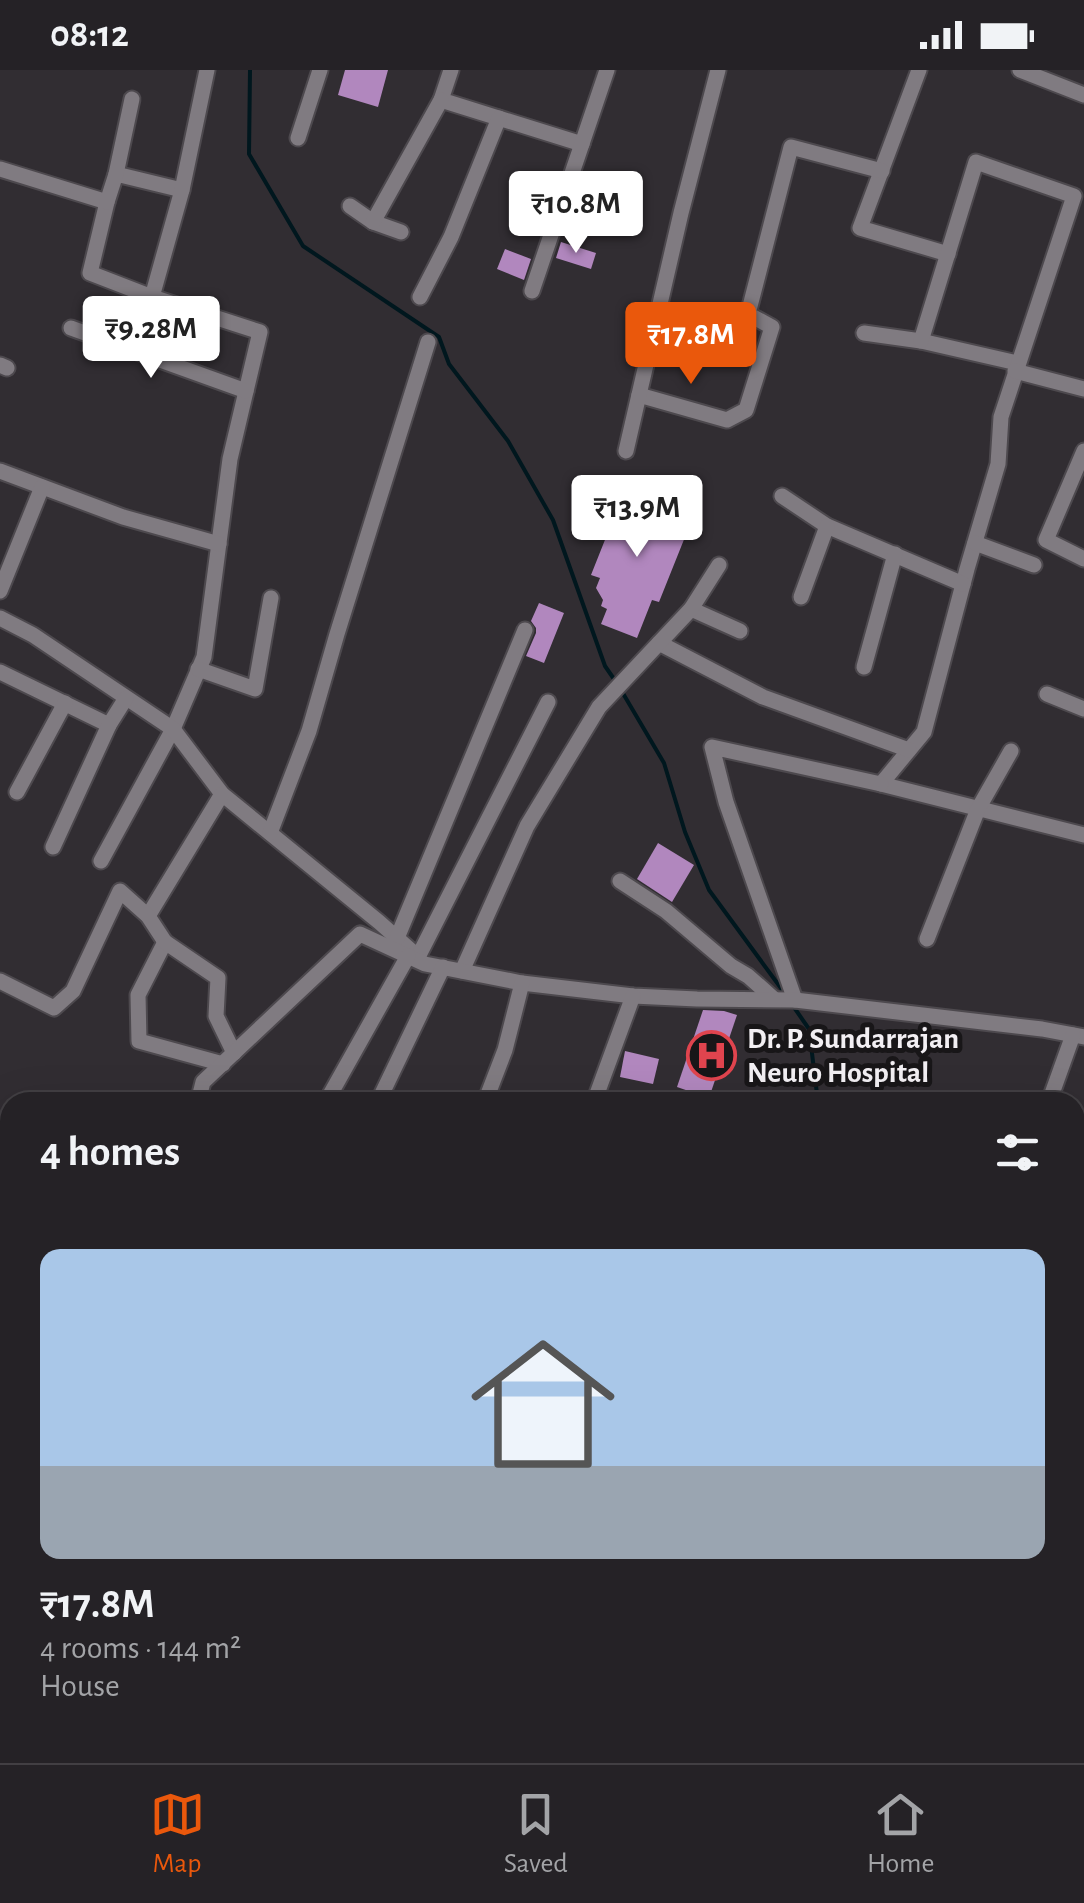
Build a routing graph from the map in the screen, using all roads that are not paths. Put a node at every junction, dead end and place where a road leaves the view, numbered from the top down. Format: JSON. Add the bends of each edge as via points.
{"nodes":[{"id":1,"x":207,"y":70,"type":"edge"},
{"id":2,"x":320,"y":70,"type":"edge"},
{"id":3,"x":451,"y":70,"type":"edge"},
{"id":4,"x":607,"y":70,"type":"edge"},
{"id":5,"x":718,"y":70,"type":"edge"},
{"id":6,"x":920,"y":70,"type":"edge"},
{"id":7,"x":1020,"y":70,"type":"edge"},
{"id":8,"x":1084,"y":95,"type":"edge"},
{"id":9,"x":132,"y":99,"type":"dead end"},
{"id":10,"x":441,"y":100,"type":"junction"},
{"id":11,"x":500,"y":118,"type":"junction"},
{"id":12,"x":298,"y":138,"type":"dead end"},
{"id":13,"x":582,"y":144,"type":"junction"},
{"id":14,"x":0,"y":169,"type":"edge"},
{"id":15,"x":882,"y":171,"type":"junction"},
{"id":16,"x":116,"y":174,"type":"junction"},
{"id":17,"x":182,"y":190,"type":"junction"},
{"id":18,"x":107,"y":202,"type":"junction"},
{"id":19,"x":350,"y":206,"type":"dead end"},
{"id":20,"x":373,"y":222,"type":"junction"},
{"id":21,"x":401,"y":232,"type":"dead end"},
{"id":22,"x":948,"y":254,"type":"junction"},
{"id":23,"x":532,"y":291,"type":"dead end"},
{"id":24,"x":420,"y":297,"type":"dead end"},
{"id":25,"x":152,"y":298,"type":"junction"},
{"id":26,"x":72,"y":328,"type":"dead end"},
{"id":27,"x":864,"y":333,"type":"dead end"},
{"id":28,"x":922,"y":341,"type":"junction"},
{"id":29,"x":428,"y":342,"type":"dead end"},
{"id":30,"x":1016,"y":367,"type":"junction"},
{"id":31,"x":1084,"y":389,"type":"edge"},
{"id":32,"x":246,"y":391,"type":"junction"},
{"id":33,"x":638,"y":395,"type":"junction"},
{"id":34,"x":626,"y":451,"type":"dead end"},
{"id":35,"x":1084,"y":451,"type":"edge"},
{"id":36,"x":0,"y":471,"type":"edge"},
{"id":37,"x":42,"y":486,"type":"junction"},
{"id":38,"x":782,"y":496,"type":"dead end"},
{"id":39,"x":827,"y":526,"type":"junction"},
{"id":40,"x":975,"y":542,"type":"junction"},
{"id":41,"x":219,"y":544,"type":"junction"},
{"id":42,"x":895,"y":554,"type":"junction"},
{"id":43,"x":1083,"y":555,"type":"edge"},
{"id":44,"x":719,"y":564,"type":"dead end"},
{"id":45,"x":1034,"y":564,"type":"dead end"},
{"id":46,"x":964,"y":584,"type":"junction"},
{"id":47,"x":0,"y":591,"type":"edge"},
{"id":48,"x":800,"y":597,"type":"dead end"},
{"id":49,"x":271,"y":598,"type":"dead end"},
{"id":50,"x":691,"y":608,"type":"junction"},
{"id":51,"x":0,"y":618,"type":"edge"},
{"id":52,"x":525,"y":630,"type":"dead end"},
{"id":53,"x":740,"y":631,"type":"dead end"},
{"id":54,"x":659,"y":644,"type":"junction"},
{"id":55,"x":864,"y":667,"type":"dead end"},
{"id":56,"x":198,"y":669,"type":"junction"},
{"id":57,"x":0,"y":672,"type":"edge"},
{"id":58,"x":1047,"y":694,"type":"dead end"},
{"id":59,"x":126,"y":698,"type":"junction"},
{"id":60,"x":548,"y":702,"type":"dead end"},
{"id":61,"x":65,"y":703,"type":"junction"},
{"id":62,"x":1084,"y":709,"type":"edge"},
{"id":63,"x":110,"y":725,"type":"junction"},
{"id":64,"x":173,"y":729,"type":"junction"},
{"id":65,"x":910,"y":750,"type":"junction"},
{"id":66,"x":1011,"y":751,"type":"dead end"},
{"id":67,"x":881,"y":784,"type":"junction"},
{"id":68,"x":17,"y":792,"type":"dead end"},
{"id":69,"x":222,"y":794,"type":"junction"},
{"id":70,"x":978,"y":808,"type":"junction"},
{"id":71,"x":270,"y":833,"type":"junction"},
{"id":72,"x":1084,"y":836,"type":"edge"},
{"id":73,"x":53,"y":847,"type":"dead end"},
{"id":74,"x":102,"y":862,"type":"dead end"},
{"id":75,"x":620,"y":881,"type":"dead end"},
{"id":76,"x":148,"y":916,"type":"junction"},
{"id":77,"x":397,"y":938,"type":"junction"},
{"id":78,"x":927,"y":939,"type":"dead end"},
{"id":79,"x":165,"y":942,"type":"junction"},
{"id":80,"x":417,"y":959,"type":"junction"},
{"id":81,"x":442,"y":967,"type":"junction"},
{"id":82,"x":462,"y":971,"type":"junction"},
{"id":83,"x":0,"y":980,"type":"edge"},
{"id":84,"x":522,"y":983,"type":"junction"},
{"id":85,"x":633,"y":996,"type":"junction"},
{"id":86,"x":786,"y":999,"type":"junction"},
{"id":87,"x":1078,"y":1036,"type":"edge"},
{"id":88,"x":228,"y":1058,"type":"junction"},
{"id":89,"x":200,"y":1092,"type":"edge"},
{"id":90,"x":332,"y":1092,"type":"edge"},
{"id":91,"x":383,"y":1092,"type":"edge"},
{"id":92,"x":489,"y":1092,"type":"edge"},
{"id":93,"x":598,"y":1092,"type":"edge"},
{"id":94,"x":1053,"y":1092,"type":"edge"}],
"edges":[{"from":1,"to":17,"type":"street"},
{"from":2,"to":12,"type":"street"},
{"from":3,"to":10,"type":"street"},
{"from":4,"to":13,"type":"street"},
{"from":5,"to":33,"type":"street"},
{"from":6,"to":15,"type":"street"},
{"from":7,"to":8,"type":"street"},
{"from":9,"to":16,"type":"street"},
{"from":10,"to":11,"type":"street"},
{"from":10,"to":20,"type":"street"},
{"from":11,"to":13,"type":"street"},
{"from":11,"to":24,"type":"street"},
{"from":13,"to":23,"type":"street"},
{"from":14,"to":18,"type":"street"},
{"from":15,"to":22,"type":"street","via":[[860,228]]},
{"from":15,"to":33,"type":"street","via":[[790,147],[748,314],[772,327],[746,410],[726,420]]},
{"from":16,"to":17,"type":"street"},
{"from":16,"to":18,"type":"street"},
{"from":17,"to":25,"type":"street"},
{"from":18,"to":25,"type":"street","via":[[90,273]]},
{"from":19,"to":20,"type":"street"},
{"from":20,"to":21,"type":"street"},
{"from":22,"to":28,"type":"street"},
{"from":22,"to":30,"type":"street","via":[[976,162],[1074,196]]},
{"from":25,"to":32,"type":"street","via":[[260,332]]},
{"from":26,"to":32,"type":"street"},
{"from":27,"to":28,"type":"street"},
{"from":28,"to":30,"type":"street"},
{"from":29,"to":71,"type":"street","via":[[310,731]]},
{"from":30,"to":31,"type":"street"},
{"from":30,"to":40,"type":"street"},
{"from":32,"to":41,"type":"street"},
{"from":33,"to":34,"type":"street"},
{"from":35,"to":43,"type":"street","via":[[1046,540]]},
{"from":36,"to":37,"type":"street"},
{"from":37,"to":41,"type":"street"},
{"from":37,"to":47,"type":"street"},
{"from":38,"to":39,"type":"street"},
{"from":39,"to":42,"type":"street"},
{"from":39,"to":48,"type":"street"},
{"from":40,"to":45,"type":"street"},
{"from":40,"to":46,"type":"street"},
{"from":41,"to":56,"type":"street"},
{"from":42,"to":46,"type":"street"},
{"from":42,"to":55,"type":"street"},
{"from":44,"to":50,"type":"street"},
{"from":46,"to":65,"type":"street","via":[[924,732]]},
{"from":49,"to":56,"type":"street","via":[[255,689]]},
{"from":50,"to":53,"type":"street"},
{"from":50,"to":54,"type":"street"},
{"from":51,"to":59,"type":"street"},
{"from":52,"to":77,"type":"street"},
{"from":54,"to":65,"type":"street","via":[[762,697]]},
{"from":54,"to":82,"type":"street","via":[[598,707],[527,826]]},
{"from":56,"to":64,"type":"street"},
{"from":57,"to":61,"type":"street"},
{"from":58,"to":62,"type":"street"},
{"from":59,"to":63,"type":"street"},
{"from":59,"to":64,"type":"street"},
{"from":60,"to":80,"type":"street"},
{"from":61,"to":63,"type":"street"},
{"from":61,"to":68,"type":"street"},
{"from":63,"to":73,"type":"street"},
{"from":64,"to":69,"type":"street"},
{"from":64,"to":74,"type":"street"},
{"from":65,"to":67,"type":"street"},
{"from":66,"to":70,"type":"street"},
{"from":67,"to":70,"type":"street"},
{"from":67,"to":86,"type":"street","via":[[712,747]]},
{"from":69,"to":71,"type":"street"},
{"from":69,"to":76,"type":"street"},
{"from":70,"to":72,"type":"street"},
{"from":70,"to":78,"type":"street"},
{"from":71,"to":77,"type":"street"},
{"from":75,"to":86,"type":"street"},
{"from":76,"to":79,"type":"street"},
{"from":76,"to":83,"type":"street","via":[[120,892],[73,990],[54,1008]]},
{"from":77,"to":80,"type":"street"},
{"from":79,"to":88,"type":"street","via":[[218,978],[216,1016]]},
{"from":79,"to":88,"type":"street","via":[[138,995],[138,1041]]},
{"from":80,"to":81,"type":"street"},
{"from":80,"to":88,"type":"street","via":[[360,934]]},
{"from":80,"to":90,"type":"street"},
{"from":81,"to":82,"type":"street"},
{"from":81,"to":91,"type":"street"},
{"from":82,"to":84,"type":"street"},
{"from":84,"to":85,"type":"street"},
{"from":84,"to":92,"type":"street"},
{"from":85,"to":86,"type":"street"},
{"from":85,"to":93,"type":"street"},
{"from":86,"to":87,"type":"street"},
{"from":87,"to":94,"type":"street"},
{"from":88,"to":89,"type":"street"}]}
